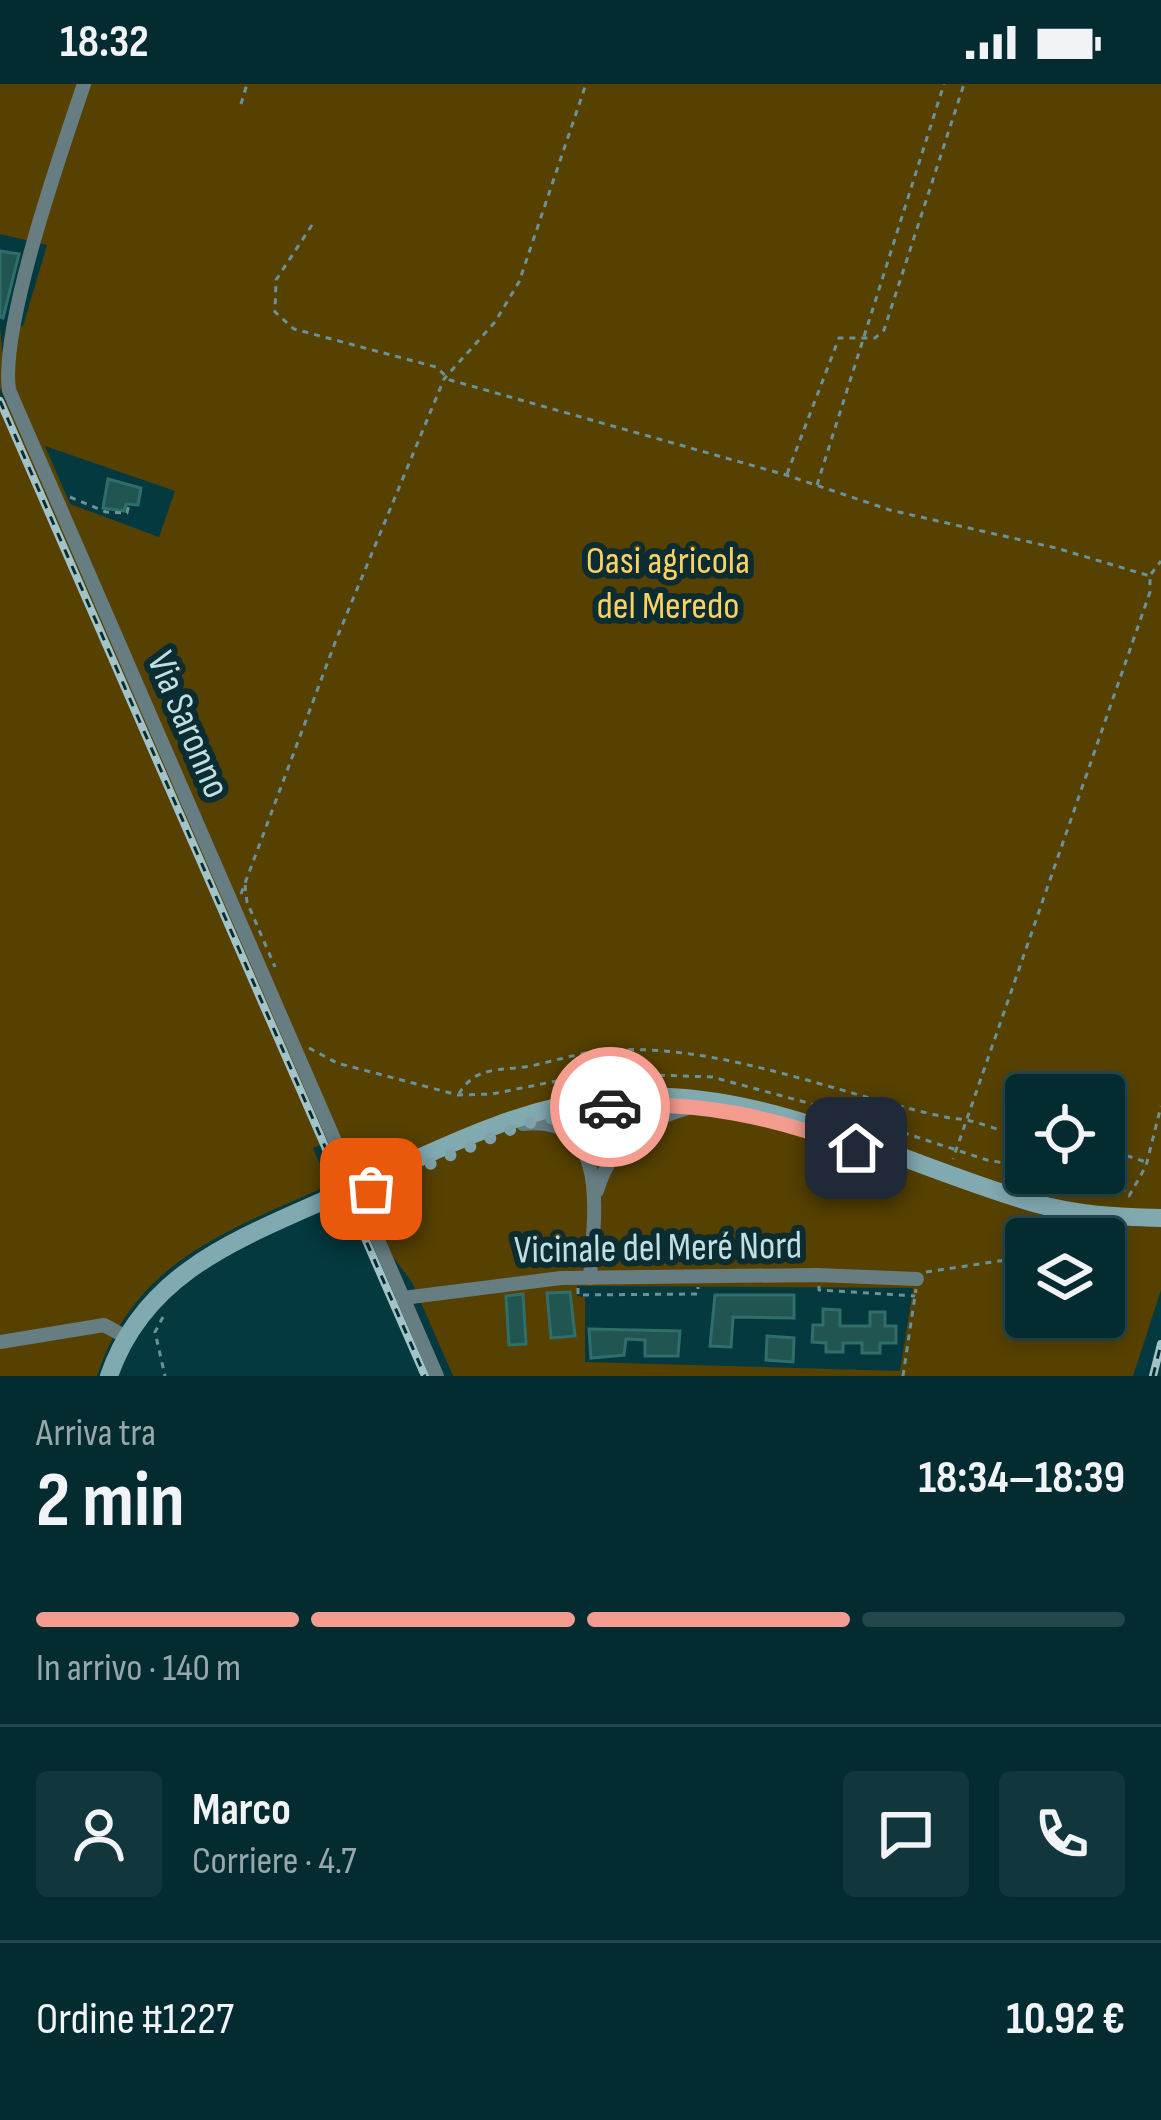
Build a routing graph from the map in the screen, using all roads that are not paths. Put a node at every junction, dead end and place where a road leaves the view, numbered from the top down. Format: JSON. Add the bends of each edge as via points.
{"nodes":[{"id":1,"x":84,"y":84,"type":"edge"},
{"id":2,"x":696,"y":1106,"type":"junction"},
{"id":3,"x":524,"y":1124,"type":"junction"},
{"id":4,"x":903,"y":1158,"type":"junction"},
{"id":5,"x":595,"y":1202,"type":"junction"},
{"id":6,"x":1161,"y":1218,"type":"edge"},
{"id":7,"x":590,"y":1278,"type":"junction"},
{"id":8,"x":918,"y":1287,"type":"road end"},
{"id":9,"x":403,"y":1298,"type":"junction"},
{"id":10,"x":126,"y":1337,"type":"junction"},
{"id":11,"x":0,"y":1342,"type":"edge"},
{"id":12,"x":109,"y":1376,"type":"edge"},
{"id":13,"x":118,"y":1376,"type":"edge"},
{"id":14,"x":437,"y":1376,"type":"edge"}],
"edges":[{"from":1,"to":9,"type":"street","name":"Via Saronno","via":[[6,350],[9,390]]},
{"from":2,"to":3,"type":"street","via":[[615,1106]]},
{"from":2,"to":4,"type":"street"},
{"from":2,"to":5,"type":"street","via":[[631,1134],[604,1169]]},
{"from":3,"to":4,"type":"street","via":[[370,1185],[511,1120],[621,1097],[745,1105]]},
{"from":3,"to":5,"type":"street","via":[[550,1125],[577,1140]]},
{"from":4,"to":6,"type":"street","via":[[1035,1203],[1121,1220]]},
{"from":5,"to":7,"type":"street"},
{"from":7,"to":8,"type":"street","name":"Vicinale del Meré Nord","via":[[817,1275]]},
{"from":7,"to":9,"type":"street","name":"Vicinale del Meré Nord"},
{"from":9,"to":14,"type":"street","name":"Via Saronno"},
{"from":10,"to":11,"type":"street","via":[[104,1325]]},
{"from":10,"to":12,"type":"street"},
{"from":10,"to":13,"type":"street","via":[[149,1303],[197,1261],[335,1200],[194,1273],[145,1322]]}]}
